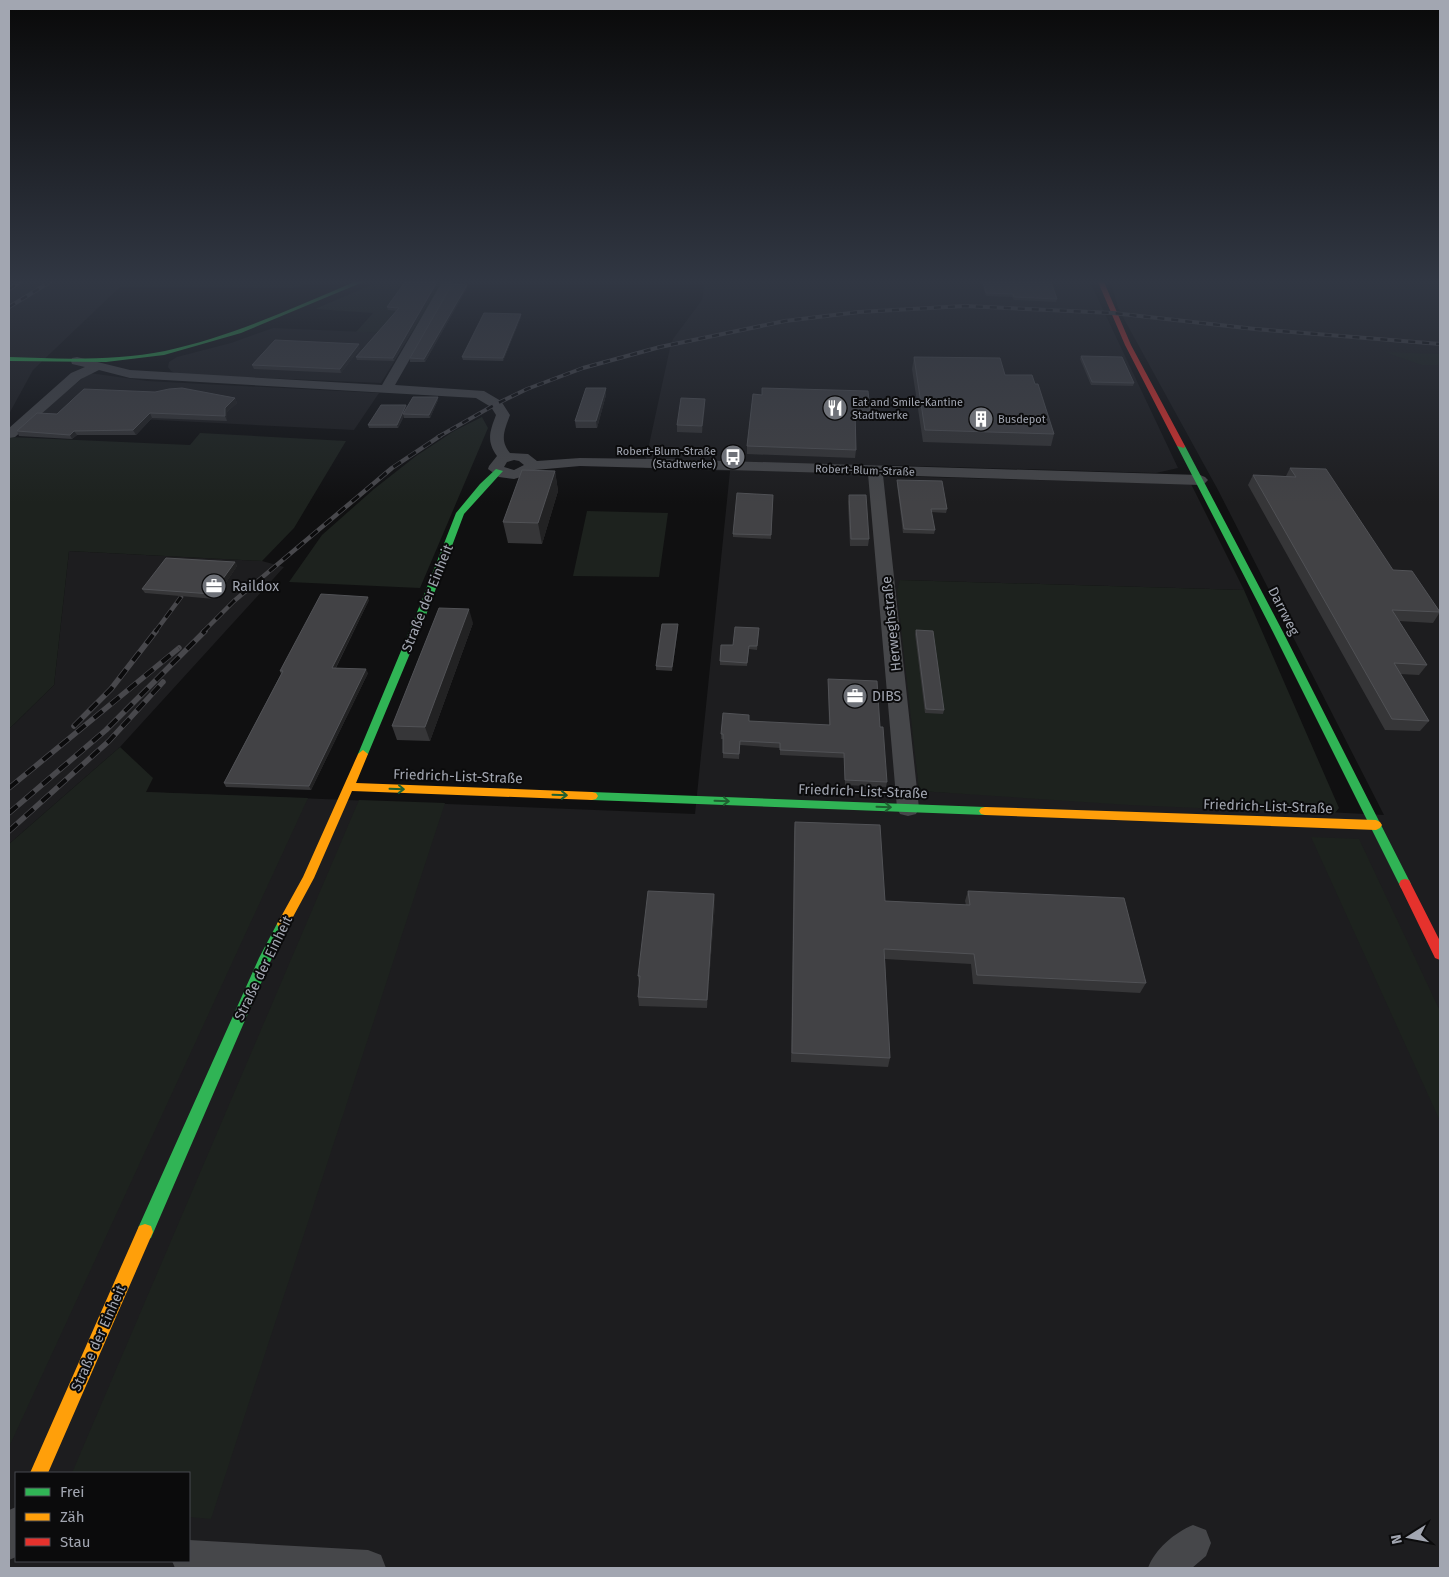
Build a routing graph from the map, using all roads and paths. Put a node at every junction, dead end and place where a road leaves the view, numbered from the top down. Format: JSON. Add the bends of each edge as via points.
{"nodes":[{"id":1,"x":145,"y":356,"type":"edge"},
{"id":2,"x":163,"y":356,"type":"edge"},
{"id":3,"x":406,"y":356,"type":"edge"},
{"id":4,"x":1134,"y":356,"type":"edge"},
{"id":5,"x":9,"y":358,"type":"edge"},
{"id":6,"x":77,"y":361,"type":"junction"},
{"id":7,"x":98,"y":366,"type":"junction"},
{"id":8,"x":159,"y":376,"type":"junction"},
{"id":9,"x":387,"y":388,"type":"junction"},
{"id":10,"x":10,"y":434,"type":"dead end"},
{"id":11,"x":506,"y":457,"type":"junction"},
{"id":12,"x":531,"y":466,"type":"junction"},
{"id":13,"x":875,"y":470,"type":"junction"},
{"id":14,"x":498,"y":472,"type":"junction"},
{"id":15,"x":1200,"y":480,"type":"junction"},
{"id":16,"x":348,"y":787,"type":"junction"},
{"id":17,"x":908,"y":808,"type":"junction"},
{"id":18,"x":1376,"y":826,"type":"junction"},
{"id":19,"x":1440,"y":954,"type":"edge"},
{"id":20,"x":39,"y":1472,"type":"edge"},
{"id":21,"x":15,"y":1527,"type":"edge"},
{"id":22,"x":9,"y":1542,"type":"edge"},
{"id":23,"x":1193,"y":1543,"type":"dead end"},
{"id":24,"x":190,"y":1558,"type":"edge"},
{"id":25,"x":368,"y":1568,"type":"edge"},
{"id":26,"x":1166,"y":1568,"type":"edge"}],
"edges":[{"from":1,"to":6,"type":"street"},
{"from":2,"to":8,"type":"street"},
{"from":3,"to":9,"type":"street"},
{"from":4,"to":15,"type":"street","name":"Darrweg"},
{"from":5,"to":6,"type":"street"},
{"from":6,"to":7,"type":"street"},
{"from":7,"to":8,"type":"street","via":[[130,374]]},
{"from":7,"to":10,"type":"street","via":[[76,376]]},
{"from":8,"to":9,"type":"street"},
{"from":9,"to":11,"type":"street","via":[[479,394],[496,404],[503,415],[495,437],[496,445]]},
{"from":11,"to":12,"type":"street","via":[[523,457]]},
{"from":11,"to":14,"type":"street","name":"Straße der Einheit","via":[[498,462]]},
{"from":12,"to":13,"type":"street","name":"Robert-Blum-Straße","via":[[593,462]]},
{"from":12,"to":14,"type":"street","via":[[514,474]]},
{"from":13,"to":15,"type":"street","name":"Robert-Blum-Straße"},
{"from":13,"to":17,"type":"street","name":"Herweghstraße"},
{"from":14,"to":16,"type":"street","name":"Straße der Einheit","via":[[460,513]]},
{"from":15,"to":18,"type":"street","name":"Darrweg"},
{"from":16,"to":17,"type":"street","name":"Friedrich-List-Straße","one_way":true},
{"from":16,"to":20,"type":"street","name":"Straße der Einheit","via":[[308,878],[265,958]]},
{"from":17,"to":18,"type":"street","name":"Friedrich-List-Straße"},
{"from":18,"to":19,"type":"street","name":"Darrweg"},
{"from":21,"to":22,"type":"street"},
{"from":23,"to":26,"type":"street"},
{"from":24,"to":25,"type":"street"}]}
